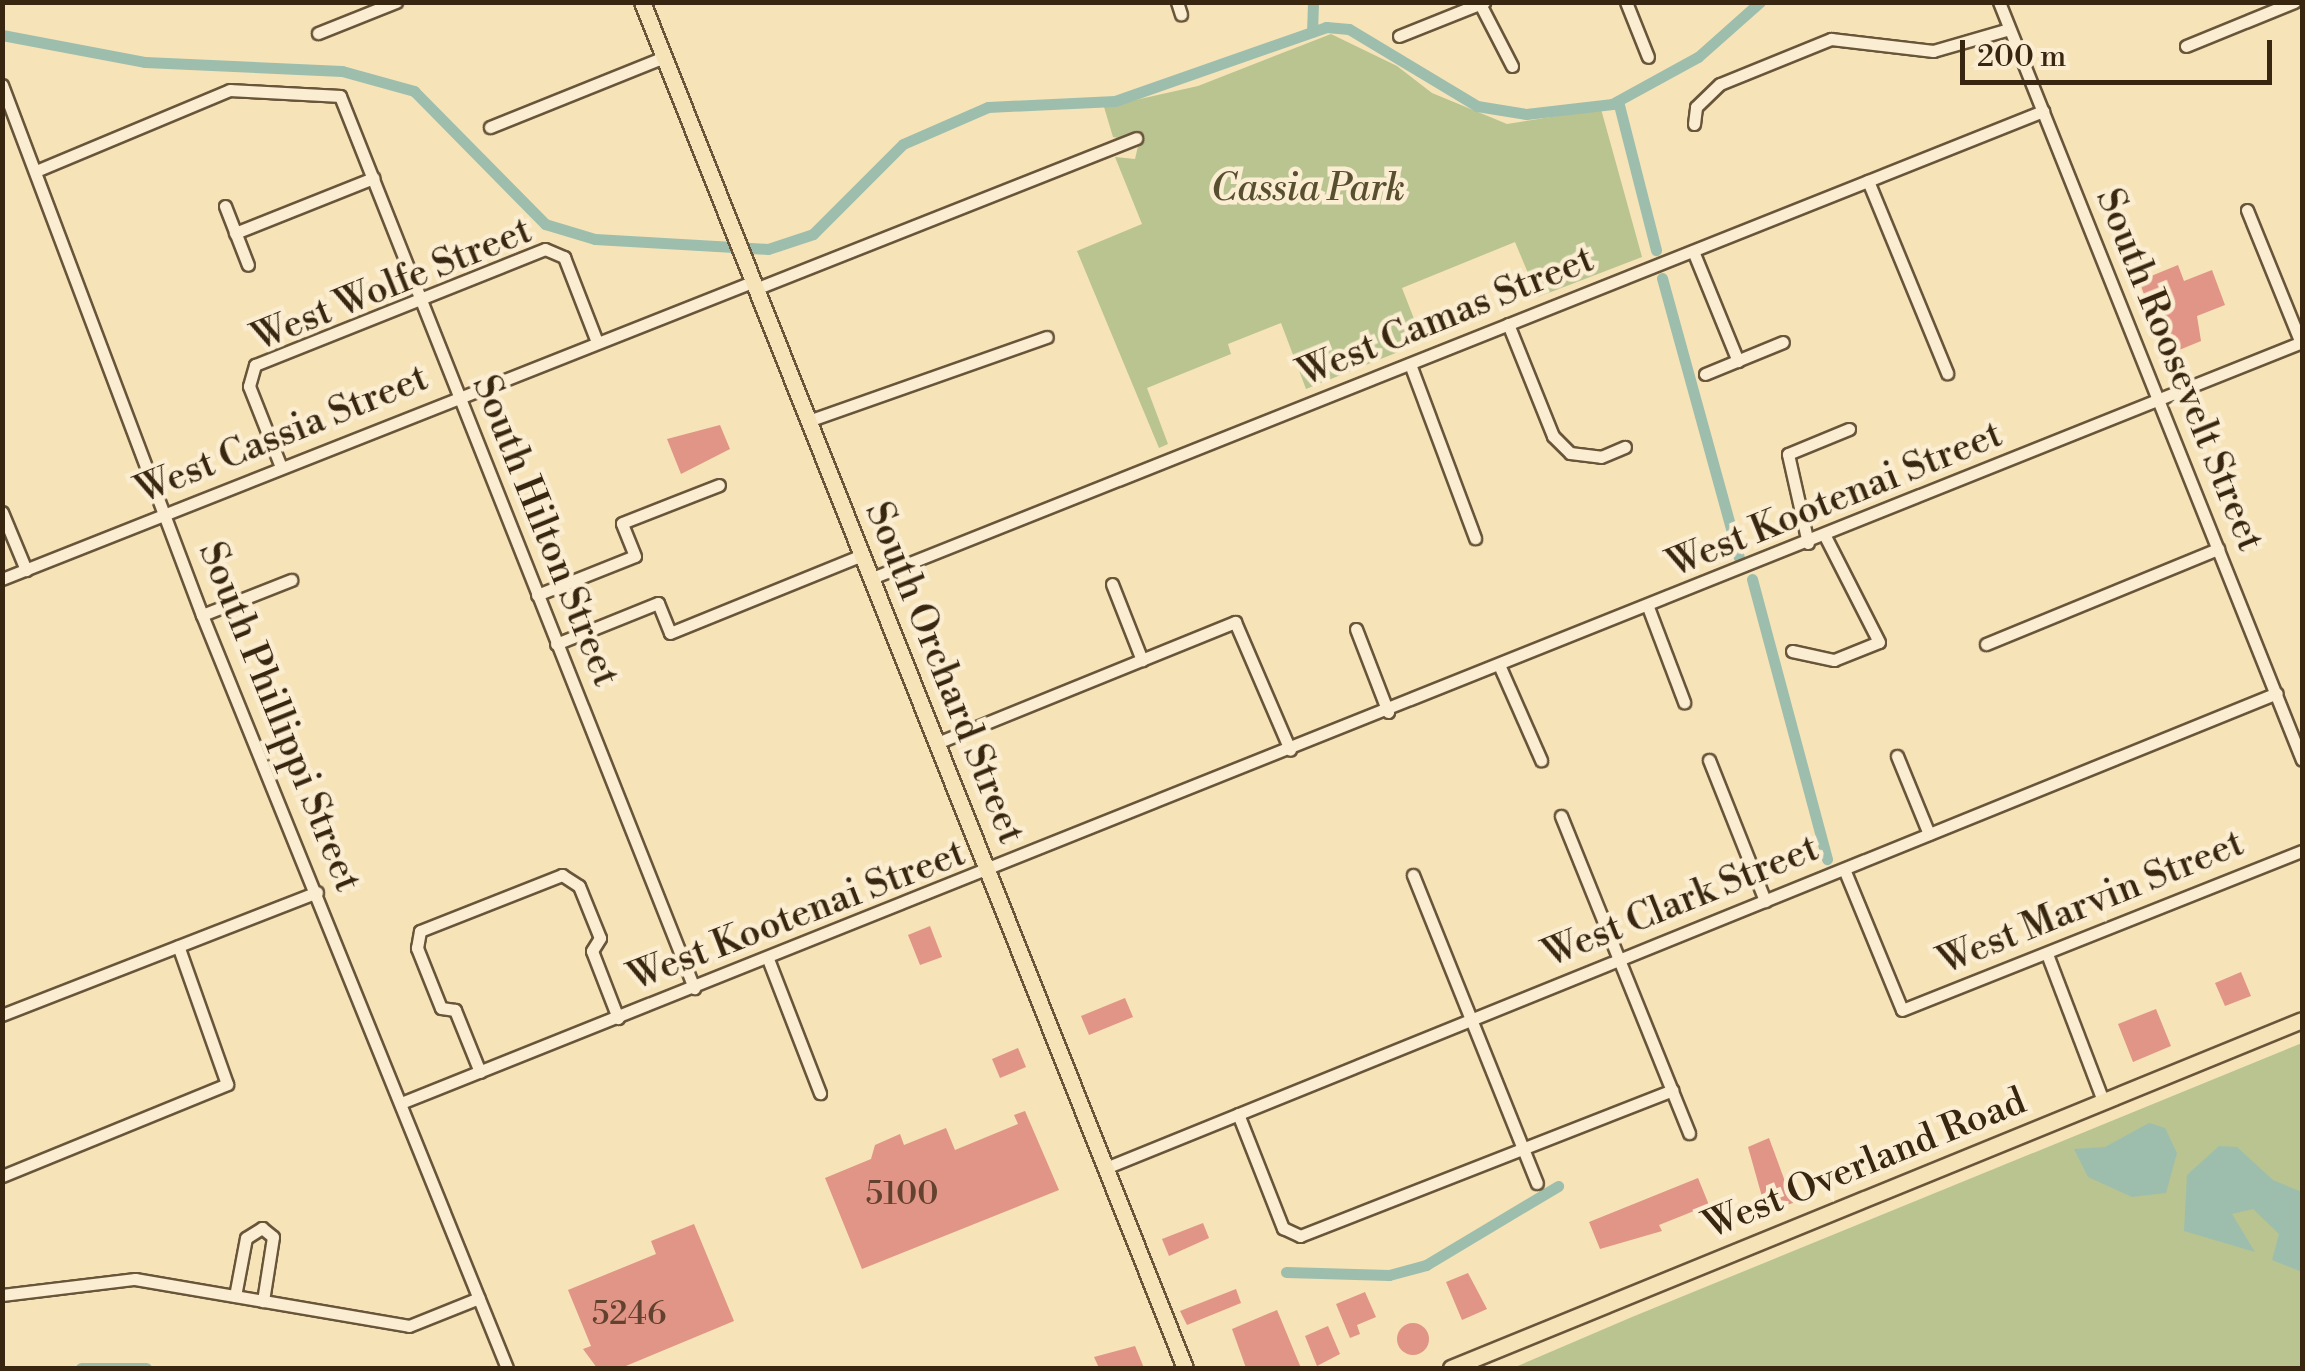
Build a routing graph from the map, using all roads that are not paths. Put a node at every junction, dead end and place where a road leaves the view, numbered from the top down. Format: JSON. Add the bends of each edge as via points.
{"nodes":[{"id":1,"x":396,"y":2,"type":"edge"},
{"id":2,"x":642,"y":2,"type":"edge"},
{"id":3,"x":1626,"y":2,"type":"edge"},
{"id":4,"x":1999,"y":2,"type":"edge"},
{"id":5,"x":2294,"y":2,"type":"edge"},
{"id":6,"x":1481,"y":3,"type":"edge"},
{"id":7,"x":2009,"y":29,"type":"junction"},
{"id":8,"x":318,"y":33,"type":"dead end"},
{"id":9,"x":1400,"y":36,"type":"dead end"},
{"id":10,"x":2186,"y":46,"type":"dead end"},
{"id":11,"x":664,"y":57,"type":"junction"},
{"id":12,"x":1648,"y":57,"type":"dead end"},
{"id":13,"x":1512,"y":66,"type":"dead end"},
{"id":14,"x":2,"y":85,"type":"edge"},
{"id":15,"x":7,"y":109,"type":"edge"},
{"id":16,"x":2043,"y":111,"type":"junction"},
{"id":17,"x":1694,"y":124,"type":"dead end"},
{"id":18,"x":490,"y":127,"type":"dead end"},
{"id":19,"x":1136,"y":138,"type":"dead end"},
{"id":20,"x":36,"y":170,"type":"junction"},
{"id":21,"x":372,"y":178,"type":"junction"},
{"id":22,"x":1868,"y":181,"type":"junction"},
{"id":23,"x":224,"y":206,"type":"dead end"},
{"id":24,"x":2247,"y":210,"type":"dead end"},
{"id":25,"x":236,"y":232,"type":"junction"},
{"id":26,"x":1694,"y":254,"type":"junction"},
{"id":27,"x":248,"y":265,"type":"dead end"},
{"id":28,"x":754,"y":286,"type":"junction"},
{"id":29,"x":420,"y":299,"type":"junction"},
{"id":30,"x":1508,"y":324,"type":"junction"},
{"id":31,"x":1046,"y":337,"type":"dead end"},
{"id":32,"x":597,"y":342,"type":"junction"},
{"id":33,"x":1783,"y":342,"type":"dead end"},
{"id":34,"x":2302,"y":342,"type":"edge"},
{"id":35,"x":1738,"y":360,"type":"junction"},
{"id":36,"x":1410,"y":364,"type":"junction"},
{"id":37,"x":1947,"y":373,"type":"dead end"},
{"id":38,"x":1705,"y":374,"type":"dead end"},
{"id":39,"x":458,"y":396,"type":"junction"},
{"id":40,"x":2162,"y":401,"type":"junction"},
{"id":41,"x":808,"y":421,"type":"junction"},
{"id":42,"x":1850,"y":429,"type":"dead end"},
{"id":43,"x":1625,"y":447,"type":"dead end"},
{"id":44,"x":281,"y":468,"type":"junction"},
{"id":45,"x":719,"y":485,"type":"dead end"},
{"id":46,"x":2,"y":512,"type":"edge"},
{"id":47,"x":166,"y":514,"type":"junction"},
{"id":48,"x":1825,"y":536,"type":"junction"},
{"id":49,"x":1475,"y":538,"type":"dead end"},
{"id":50,"x":1808,"y":542,"type":"junction"},
{"id":51,"x":2218,"y":549,"type":"junction"},
{"id":52,"x":862,"y":555,"type":"junction"},
{"id":53,"x":26,"y":570,"type":"junction"},
{"id":54,"x":872,"y":578,"type":"junction"},
{"id":55,"x":2,"y":579,"type":"edge"},
{"id":56,"x":291,"y":580,"type":"dead end"},
{"id":57,"x":1112,"y":584,"type":"dead end"},
{"id":58,"x":536,"y":595,"type":"junction"},
{"id":59,"x":1648,"y":608,"type":"junction"},
{"id":60,"x":202,"y":615,"type":"junction"},
{"id":61,"x":1356,"y":629,"type":"dead end"},
{"id":62,"x":556,"y":644,"type":"junction"},
{"id":63,"x":1986,"y":644,"type":"dead end"},
{"id":64,"x":1792,"y":651,"type":"dead end"},
{"id":65,"x":1142,"y":660,"type":"junction"},
{"id":66,"x":1500,"y":666,"type":"junction"},
{"id":67,"x":2276,"y":694,"type":"junction"},
{"id":68,"x":1684,"y":702,"type":"dead end"},
{"id":69,"x":1388,"y":712,"type":"junction"},
{"id":70,"x":937,"y":744,"type":"junction"},
{"id":71,"x":1290,"y":750,"type":"junction"},
{"id":72,"x":1897,"y":756,"type":"dead end"},
{"id":73,"x":1542,"y":760,"type":"dead end"},
{"id":74,"x":1709,"y":760,"type":"dead end"},
{"id":75,"x":2302,"y":760,"type":"edge"},
{"id":76,"x":1562,"y":816,"type":"dead end"},
{"id":77,"x":1929,"y":834,"type":"junction"},
{"id":78,"x":2302,"y":852,"type":"edge"},
{"id":79,"x":1844,"y":869,"type":"junction"},
{"id":80,"x":989,"y":873,"type":"junction"},
{"id":81,"x":1413,"y":875,"type":"dead end"},
{"id":82,"x":317,"y":892,"type":"junction"},
{"id":83,"x":1765,"y":901,"type":"junction"},
{"id":84,"x":178,"y":946,"type":"junction"},
{"id":85,"x":2047,"y":954,"type":"junction"},
{"id":86,"x":768,"y":959,"type":"junction"},
{"id":87,"x":1620,"y":960,"type":"junction"},
{"id":88,"x":694,"y":988,"type":"junction"},
{"id":89,"x":2,"y":1015,"type":"edge"},
{"id":90,"x":618,"y":1018,"type":"junction"},
{"id":91,"x":1472,"y":1020,"type":"junction"},
{"id":92,"x":2302,"y":1020,"type":"edge"},
{"id":93,"x":480,"y":1072,"type":"junction"},
{"id":94,"x":1672,"y":1090,"type":"junction"},
{"id":95,"x":820,"y":1093,"type":"dead end"},
{"id":96,"x":2103,"y":1101,"type":"junction"},
{"id":97,"x":401,"y":1103,"type":"junction"},
{"id":98,"x":1238,"y":1114,"type":"junction"},
{"id":99,"x":1689,"y":1133,"type":"dead end"},
{"id":100,"x":1524,"y":1148,"type":"junction"},
{"id":101,"x":1108,"y":1167,"type":"junction"},
{"id":102,"x":2,"y":1176,"type":"edge"},
{"id":103,"x":1538,"y":1183,"type":"dead end"},
{"id":104,"x":2,"y":1295,"type":"edge"},
{"id":105,"x":235,"y":1296,"type":"junction"},
{"id":106,"x":478,"y":1298,"type":"junction"},
{"id":107,"x":264,"y":1301,"type":"junction"},
{"id":108,"x":507,"y":1368,"type":"edge"},
{"id":109,"x":1185,"y":1368,"type":"edge"},
{"id":110,"x":1451,"y":1368,"type":"edge"}],
"edges":[{"from":1,"to":8,"type":"street"},
{"from":2,"to":11,"type":"main road","name":"South Orchard Street"},
{"from":3,"to":12,"type":"street"},
{"from":4,"to":7,"type":"street","name":"South Roosevelt Street"},
{"from":5,"to":10,"type":"street"},
{"from":6,"to":9,"type":"street"},
{"from":6,"to":13,"type":"street"},
{"from":7,"to":16,"type":"street","name":"South Roosevelt Street"},
{"from":7,"to":17,"type":"street","via":[[1959,49],[1831,40],[1720,84],[1696,108]]},
{"from":11,"to":18,"type":"street"},
{"from":11,"to":28,"type":"main road","name":"South Orchard Street"},
{"from":14,"to":15,"type":"street","name":"South Phillippi Street"},
{"from":15,"to":20,"type":"street","name":"South Phillippi Street"},
{"from":16,"to":22,"type":"street","name":"West Camas Street"},
{"from":16,"to":40,"type":"street","name":"South Roosevelt Street"},
{"from":19,"to":28,"type":"street","name":"West Cassia Street"},
{"from":20,"to":21,"type":"street","name":"South Hilton Street","via":[[230,90],[340,96]]},
{"from":20,"to":47,"type":"street","name":"South Phillippi Street"},
{"from":21,"to":25,"type":"street"},
{"from":21,"to":29,"type":"street","name":"South Hilton Street"},
{"from":22,"to":26,"type":"street","name":"West Camas Street"},
{"from":22,"to":37,"type":"street"},
{"from":23,"to":25,"type":"street"},
{"from":24,"to":34,"type":"street"},
{"from":25,"to":27,"type":"street"},
{"from":26,"to":30,"type":"street","name":"West Camas Street"},
{"from":26,"to":35,"type":"street"},
{"from":28,"to":32,"type":"street","name":"West Cassia Street"},
{"from":28,"to":41,"type":"main road","name":"South Orchard Street"},
{"from":29,"to":32,"type":"street","name":"West Wolfe Street","via":[[556,251]]},
{"from":29,"to":39,"type":"street","name":"South Hilton Street"},
{"from":29,"to":44,"type":"street","name":"West Wolfe Street","via":[[255,365],[249,386]]},
{"from":30,"to":36,"type":"street","name":"West Camas Street"},
{"from":30,"to":43,"type":"street","via":[[1553,436],[1570,453],[1601,457]]},
{"from":31,"to":41,"type":"street"},
{"from":32,"to":39,"type":"street","name":"West Cassia Street"},
{"from":33,"to":35,"type":"street"},
{"from":34,"to":40,"type":"street","name":"West Kootenai Street"},
{"from":35,"to":38,"type":"street"},
{"from":36,"to":49,"type":"street"},
{"from":36,"to":54,"type":"street","name":"West Camas Street"},
{"from":39,"to":44,"type":"street","name":"West Cassia Street"},
{"from":39,"to":58,"type":"street","name":"South Hilton Street"},
{"from":40,"to":48,"type":"street","name":"West Kootenai Street"},
{"from":40,"to":51,"type":"street","name":"South Roosevelt Street"},
{"from":41,"to":52,"type":"main road","name":"South Orchard Street"},
{"from":42,"to":50,"type":"street","via":[[1788,454]]},
{"from":44,"to":47,"type":"street","name":"West Cassia Street"},
{"from":45,"to":58,"type":"street","via":[[622,523],[635,556]]},
{"from":46,"to":53,"type":"street"},
{"from":47,"to":53,"type":"street","name":"West Cassia Street"},
{"from":47,"to":60,"type":"street","name":"South Phillippi Street"},
{"from":48,"to":50,"type":"street","name":"West Kootenai Street"},
{"from":48,"to":64,"type":"street","via":[[1879,642],[1834,660]]},
{"from":50,"to":59,"type":"street","name":"West Kootenai Street"},
{"from":51,"to":63,"type":"street"},
{"from":51,"to":67,"type":"street","name":"South Roosevelt Street"},
{"from":52,"to":54,"type":"main road","name":"South Orchard Street"},
{"from":52,"to":62,"type":"street","via":[[670,633],[658,603]]},
{"from":53,"to":55,"type":"street","name":"West Cassia Street"},
{"from":54,"to":70,"type":"main road","name":"South Orchard Street"},
{"from":56,"to":60,"type":"street"},
{"from":57,"to":65,"type":"street"},
{"from":58,"to":62,"type":"street","name":"South Hilton Street"},
{"from":59,"to":66,"type":"street","name":"West Kootenai Street"},
{"from":59,"to":68,"type":"street"},
{"from":60,"to":82,"type":"street","name":"South Phillippi Street"},
{"from":61,"to":69,"type":"street"},
{"from":62,"to":88,"type":"street","name":"South Hilton Street"},
{"from":65,"to":70,"type":"street"},
{"from":65,"to":71,"type":"street","via":[[1235,622]]},
{"from":66,"to":69,"type":"street","name":"West Kootenai Street"},
{"from":66,"to":73,"type":"street"},
{"from":67,"to":75,"type":"street","name":"South Roosevelt Street"},
{"from":67,"to":77,"type":"street","name":"West Clark Street"},
{"from":69,"to":71,"type":"street","name":"West Kootenai Street"},
{"from":70,"to":80,"type":"main road","name":"South Orchard Street"},
{"from":71,"to":80,"type":"street","name":"West Kootenai Street"},
{"from":72,"to":77,"type":"street"},
{"from":74,"to":83,"type":"street"},
{"from":76,"to":87,"type":"street"},
{"from":77,"to":79,"type":"street","name":"West Clark Street"},
{"from":78,"to":85,"type":"street","name":"West Marvin Street"},
{"from":79,"to":83,"type":"street","name":"West Clark Street"},
{"from":79,"to":85,"type":"street","name":"West Marvin Street","via":[[1902,1010]]},
{"from":80,"to":86,"type":"street","name":"West Kootenai Street"},
{"from":80,"to":101,"type":"main road","name":"South Orchard Street"},
{"from":81,"to":91,"type":"street"},
{"from":82,"to":84,"type":"street"},
{"from":82,"to":97,"type":"street","name":"South Phillippi Street"},
{"from":83,"to":87,"type":"street","name":"West Clark Street"},
{"from":84,"to":89,"type":"street"},
{"from":84,"to":102,"type":"street","via":[[226,1084]]},
{"from":85,"to":96,"type":"street"},
{"from":86,"to":88,"type":"street","name":"West Kootenai Street"},
{"from":86,"to":95,"type":"street"},
{"from":87,"to":91,"type":"street","name":"West Clark Street"},
{"from":87,"to":94,"type":"street"},
{"from":88,"to":90,"type":"street","name":"West Kootenai Street"},
{"from":90,"to":93,"type":"street","name":"West Kootenai Street"},
{"from":90,"to":93,"type":"street","name":"West Kootenai Street","via":[[592,952],[600,938],[593,920],[579,886],[562,875],[420,931],[417,948],[441,1008],[455,1010]]},
{"from":91,"to":98,"type":"street","name":"West Clark Street"},
{"from":91,"to":100,"type":"street"},
{"from":92,"to":96,"type":"main road","name":"West Overland Road"},
{"from":93,"to":97,"type":"street","name":"West Kootenai Street"},
{"from":94,"to":99,"type":"street"},
{"from":94,"to":100,"type":"street"},
{"from":96,"to":110,"type":"main road","name":"West Overland Road"},
{"from":97,"to":106,"type":"street","name":"South Phillippi Street"},
{"from":98,"to":100,"type":"street","via":[[1290,1236]]},
{"from":98,"to":101,"type":"street","name":"West Clark Street"},
{"from":100,"to":103,"type":"street"},
{"from":101,"to":109,"type":"main road","name":"South Orchard Street"},
{"from":104,"to":105,"type":"street","via":[[130,1279]]},
{"from":105,"to":107,"type":"street"},
{"from":105,"to":107,"type":"street","via":[[246,1238],[262,1228],[273,1238]]},
{"from":106,"to":107,"type":"street","via":[[409,1326]]},
{"from":106,"to":108,"type":"street","name":"South Phillippi Street"}]}
